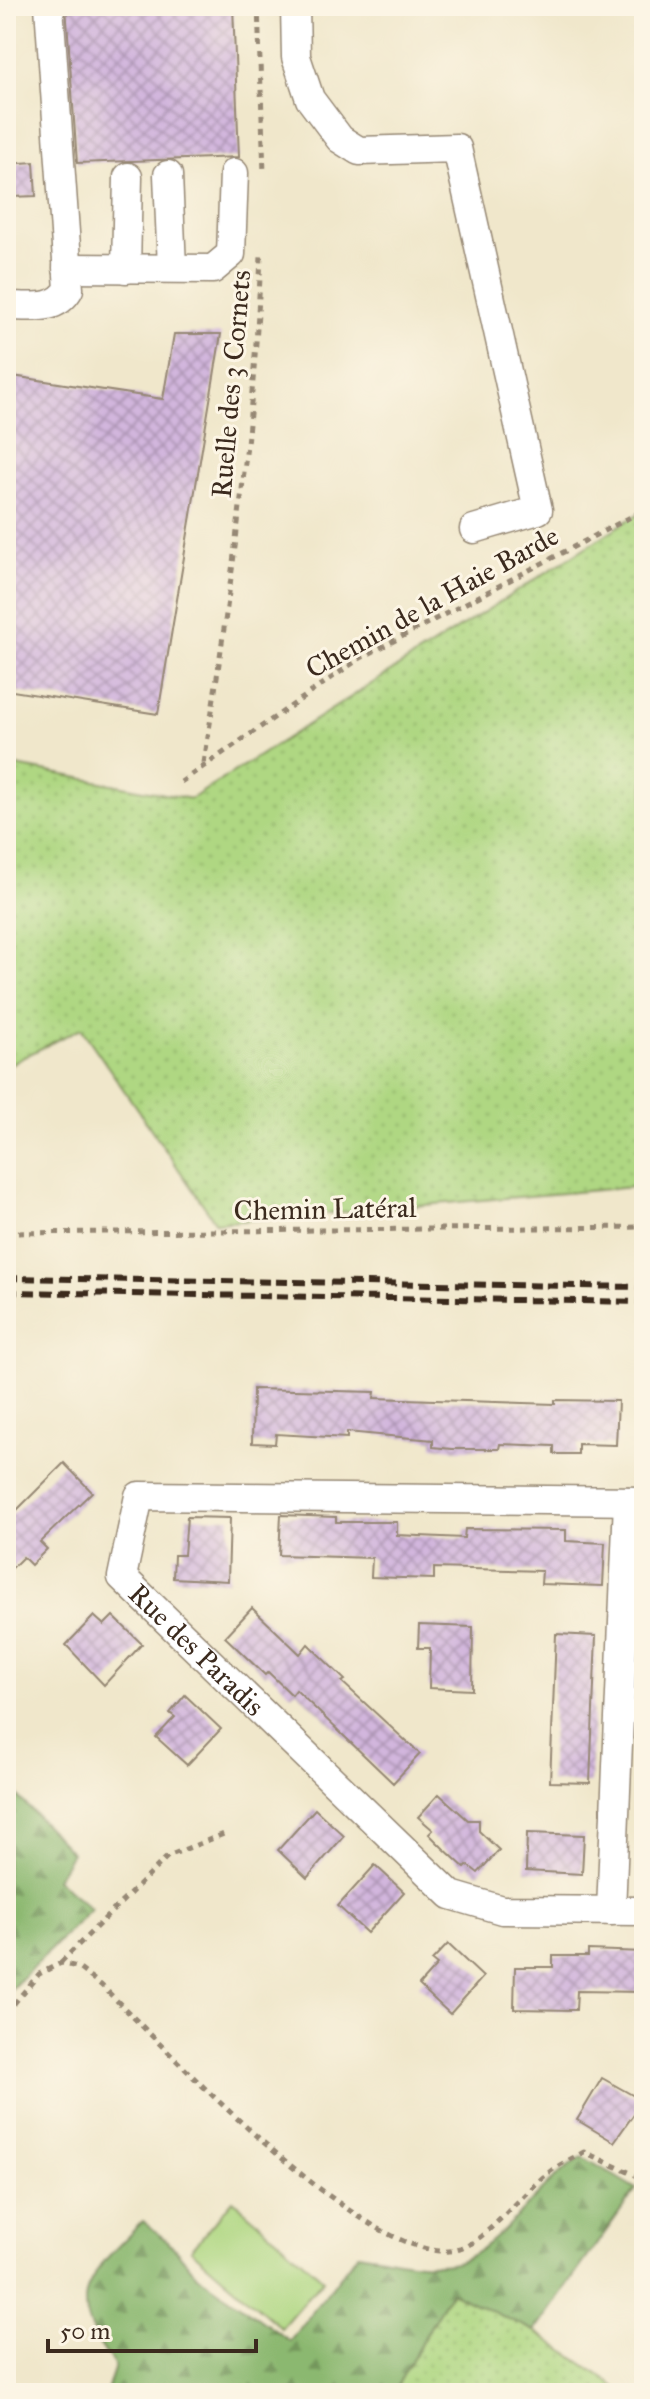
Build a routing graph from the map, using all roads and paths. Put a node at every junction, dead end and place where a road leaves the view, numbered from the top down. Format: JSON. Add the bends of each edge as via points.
{"nodes":[{"id":1,"x":49,"y":6,"type":"edge"},
{"id":2,"x":258,"y":6,"type":"edge"},
{"id":3,"x":295,"y":6,"type":"edge"},
{"id":4,"x":234,"y":173,"type":"dead end"},
{"id":5,"x":168,"y":175,"type":"dead end"},
{"id":6,"x":128,"y":177,"type":"dead end"},
{"id":7,"x":264,"y":177,"type":"dead end"},
{"id":8,"x":261,"y":251,"type":"dead end"},
{"id":9,"x":67,"y":268,"type":"junction"},
{"id":10,"x":172,"y":268,"type":"junction"},
{"id":11,"x":126,"y":269,"type":"junction"},
{"id":12,"x":6,"y":306,"type":"edge"},
{"id":13,"x":644,"y":510,"type":"edge"},
{"id":14,"x":474,"y":529,"type":"dead end"},
{"id":15,"x":204,"y":763,"type":"junction"},
{"id":16,"x":181,"y":782,"type":"dead end"},
{"id":17,"x":644,"y":1227,"type":"edge"},
{"id":18,"x":6,"y":1233,"type":"edge"},
{"id":19,"x":636,"y":1501,"type":"edge"},
{"id":20,"x":224,"y":1834,"type":"dead end"},
{"id":21,"x":611,"y":1911,"type":"junction"},
{"id":22,"x":644,"y":1911,"type":"edge"},
{"id":23,"x":61,"y":1963,"type":"junction"},
{"id":24,"x":6,"y":2013,"type":"edge"},
{"id":25,"x":644,"y":2179,"type":"edge"}],
"edges":[{"from":1,"to":9,"type":"street"},
{"from":2,"to":7,"type":"path"},
{"from":3,"to":14,"type":"street","via":[[296,57],[310,99],[340,139],[359,151],[457,148],[538,510]]},
{"from":4,"to":10,"type":"street","via":[[231,254],[213,269]]},
{"from":5,"to":10,"type":"street"},
{"from":6,"to":11,"type":"street"},
{"from":8,"to":15,"type":"path","name":"Ruelle des 3 Cornets","via":[[257,371]]},
{"from":9,"to":11,"type":"street"},
{"from":9,"to":12,"type":"street","via":[[69,289],[63,298],[45,306]]},
{"from":10,"to":11,"type":"street"},
{"from":13,"to":15,"type":"path","name":"Chemin de la Haie Barde","via":[[359,659]]},
{"from":15,"to":16,"type":"path","name":"Chemin de la Haie Barde"},
{"from":17,"to":18,"type":"path","name":"Chemin Latéral"},
{"from":19,"to":21,"type":"street"},
{"from":19,"to":21,"type":"street","name":"Rue des Paradis","via":[[139,1496],[122,1577],[451,1895],[502,1910]]},
{"from":20,"to":23,"type":"path","via":[[168,1856]]},
{"from":21,"to":22,"type":"street","name":"Rue des Paradis"},
{"from":23,"to":24,"type":"path","via":[[39,1974]]},
{"from":23,"to":25,"type":"path","via":[[77,1967],[101,1985],[291,2167],[411,2246],[461,2249],[549,2172],[584,2152]]}]}
